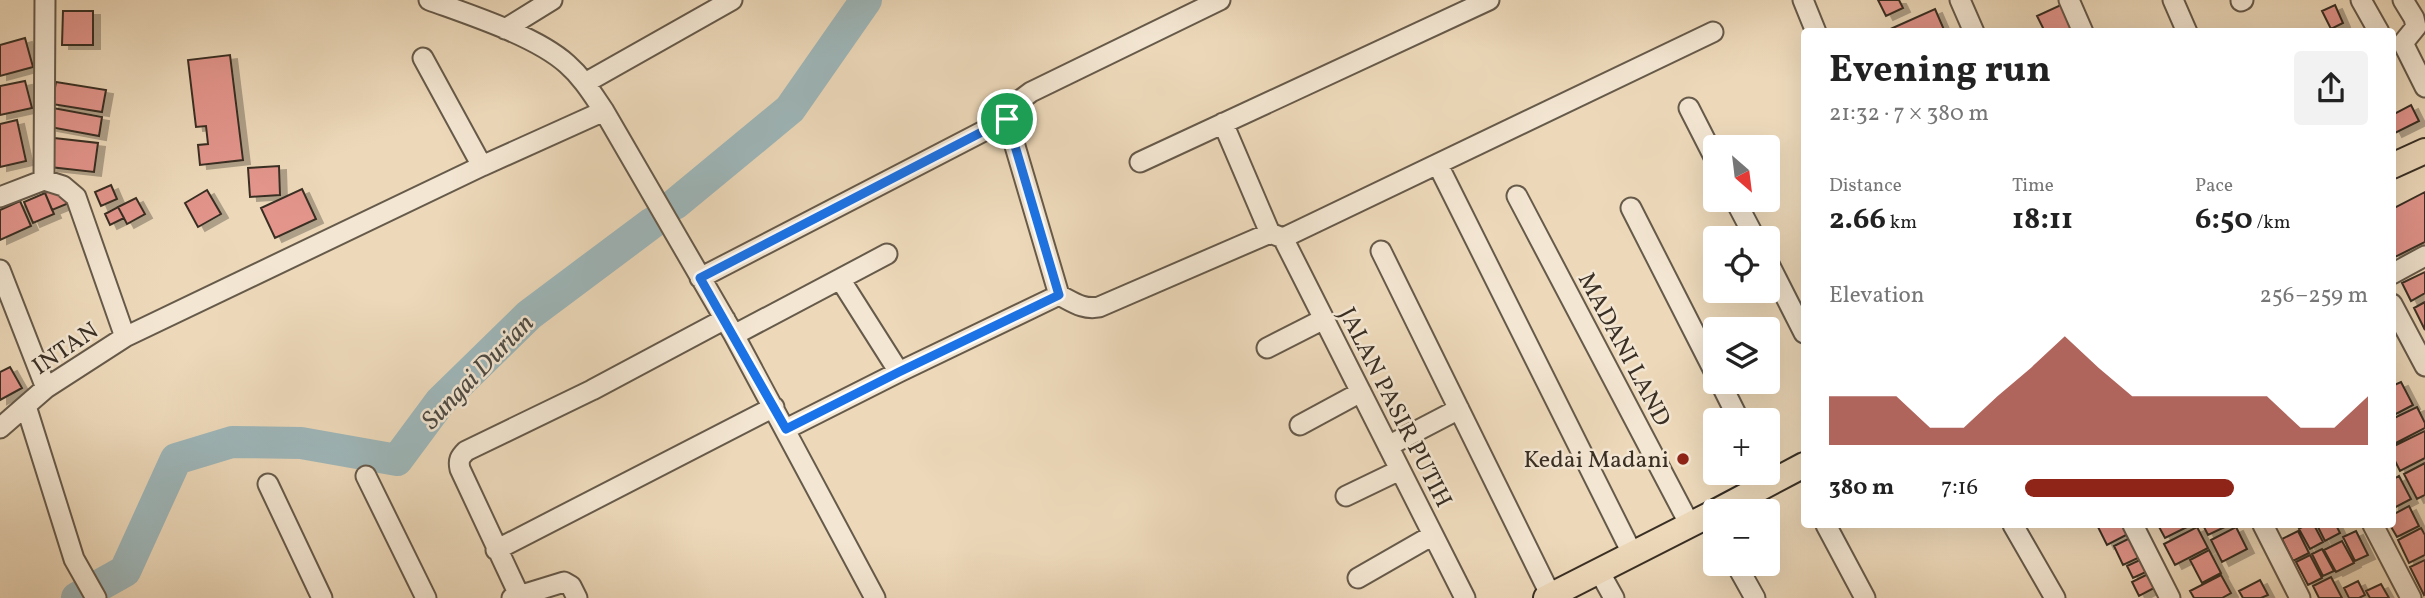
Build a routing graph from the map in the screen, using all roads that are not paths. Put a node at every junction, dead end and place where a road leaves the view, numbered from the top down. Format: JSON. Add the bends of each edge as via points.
{"nodes":[{"id":1,"x":45,"y":0,"type":"edge"},
{"id":2,"x":429,"y":0,"type":"edge"},
{"id":3,"x":552,"y":0,"type":"edge"},
{"id":4,"x":732,"y":0,"type":"edge"},
{"id":5,"x":1220,"y":0,"type":"edge"},
{"id":6,"x":1489,"y":0,"type":"edge"},
{"id":7,"x":1803,"y":0,"type":"edge"},
{"id":8,"x":1960,"y":0,"type":"edge"},
{"id":9,"x":2069,"y":0,"type":"edge"},
{"id":10,"x":2173,"y":0,"type":"edge"},
{"id":11,"x":2361,"y":0,"type":"edge"},
{"id":12,"x":2403,"y":0,"type":"edge"},
{"id":13,"x":1814,"y":28,"type":"edge"},
{"id":14,"x":1972,"y":28,"type":"edge"},
{"id":15,"x":2081,"y":28,"type":"edge"},
{"id":16,"x":2185,"y":28,"type":"edge"},
{"id":17,"x":2377,"y":28,"type":"edge"},
{"id":18,"x":505,"y":29,"type":"junction"},
{"id":19,"x":1713,"y":32,"type":"dead end"},
{"id":20,"x":2398,"y":42,"type":"edge"},
{"id":21,"x":423,"y":58,"type":"dead end"},
{"id":22,"x":585,"y":83,"type":"junction"},
{"id":23,"x":2425,"y":87,"type":"edge"},
{"id":24,"x":1689,"y":108,"type":"dead end"},
{"id":25,"x":604,"y":111,"type":"junction"},
{"id":26,"x":1007,"y":119,"type":"junction"},
{"id":27,"x":1223,"y":123,"type":"junction"},
{"id":28,"x":1703,"y":135,"type":"edge"},
{"id":29,"x":2425,"y":151,"type":"edge"},
{"id":30,"x":1140,"y":162,"type":"dead end"},
{"id":31,"x":2396,"y":164,"type":"edge"},
{"id":32,"x":1438,"y":165,"type":"junction"},
{"id":33,"x":482,"y":166,"type":"junction"},
{"id":34,"x":44,"y":180,"type":"junction"},
{"id":35,"x":1517,"y":196,"type":"dead end"},
{"id":36,"x":0,"y":197,"type":"edge"},
{"id":37,"x":1630,"y":208,"type":"dead end"},
{"id":38,"x":1277,"y":235,"type":"junction"},
{"id":39,"x":1381,"y":251,"type":"dead end"},
{"id":40,"x":887,"y":254,"type":"dead end"},
{"id":41,"x":2425,"y":256,"type":"edge"},
{"id":42,"x":0,"y":270,"type":"edge"},
{"id":43,"x":2396,"y":272,"type":"edge"},
{"id":44,"x":700,"y":278,"type":"junction"},
{"id":45,"x":840,"y":279,"type":"junction"},
{"id":46,"x":1780,"y":286,"type":"edge"},
{"id":47,"x":1059,"y":295,"type":"junction"},
{"id":48,"x":2396,"y":312,"type":"edge"},
{"id":49,"x":1324,"y":319,"type":"junction"},
{"id":50,"x":729,"y":327,"type":"junction"},
{"id":51,"x":1801,"y":327,"type":"edge"},
{"id":52,"x":125,"y":337,"type":"junction"},
{"id":53,"x":1266,"y":348,"type":"dead end"},
{"id":54,"x":1703,"y":350,"type":"edge"},
{"id":55,"x":2425,"y":366,"type":"edge"},
{"id":56,"x":899,"y":372,"type":"junction"},
{"id":57,"x":46,"y":388,"type":"junction"},
{"id":58,"x":1361,"y":391,"type":"junction"},
{"id":59,"x":26,"y":406,"type":"junction"},
{"id":60,"x":774,"y":407,"type":"junction"},
{"id":61,"x":1459,"y":409,"type":"junction"},
{"id":62,"x":1300,"y":425,"type":"dead end"},
{"id":63,"x":0,"y":428,"type":"edge"},
{"id":64,"x":786,"y":429,"type":"junction"},
{"id":65,"x":1388,"y":446,"type":"junction"},
{"id":66,"x":1400,"y":470,"type":"junction"},
{"id":67,"x":1801,"y":472,"type":"edge"},
{"id":68,"x":366,"y":476,"type":"dead end"},
{"id":69,"x":1780,"y":476,"type":"edge"},
{"id":70,"x":268,"y":484,"type":"dead end"},
{"id":71,"x":1758,"y":485,"type":"edge"},
{"id":72,"x":1346,"y":496,"type":"dead end"},
{"id":73,"x":1738,"y":499,"type":"edge"},
{"id":74,"x":1703,"y":508,"type":"edge"},
{"id":75,"x":1703,"y":521,"type":"edge"},
{"id":76,"x":1828,"y":528,"type":"edge"},
{"id":77,"x":2015,"y":528,"type":"edge"},
{"id":78,"x":2135,"y":528,"type":"edge"},
{"id":79,"x":2265,"y":528,"type":"edge"},
{"id":80,"x":2375,"y":528,"type":"edge"},
{"id":81,"x":1433,"y":536,"type":"junction"},
{"id":82,"x":496,"y":550,"type":"junction"},
{"id":83,"x":1633,"y":555,"type":"junction"},
{"id":84,"x":1599,"y":571,"type":"junction"},
{"id":85,"x":1743,"y":576,"type":"edge"},
{"id":86,"x":1358,"y":578,"type":"dead end"},
{"id":87,"x":574,"y":592,"type":"edge"},
{"id":88,"x":515,"y":596,"type":"edge"},
{"id":89,"x":1548,"y":597,"type":"edge"},
{"id":90,"x":96,"y":598,"type":"edge"},
{"id":91,"x":322,"y":598,"type":"edge"},
{"id":92,"x":426,"y":598,"type":"edge"},
{"id":93,"x":875,"y":598,"type":"edge"},
{"id":94,"x":1465,"y":598,"type":"edge"},
{"id":95,"x":1614,"y":598,"type":"edge"},
{"id":96,"x":1755,"y":598,"type":"edge"},
{"id":97,"x":1865,"y":598,"type":"edge"},
{"id":98,"x":2055,"y":598,"type":"edge"},
{"id":99,"x":2170,"y":598,"type":"edge"},
{"id":100,"x":2300,"y":598,"type":"edge"},
{"id":101,"x":2411,"y":598,"type":"edge"}],
"edges":[{"from":1,"to":34,"type":"street"},
{"from":2,"to":18,"type":"street"},
{"from":3,"to":18,"type":"street"},
{"from":4,"to":22,"type":"street"},
{"from":5,"to":26,"type":"street","via":[[1031,92],[1015,104]]},
{"from":6,"to":27,"type":"street"},
{"from":7,"to":13,"type":"street"},
{"from":8,"to":14,"type":"street"},
{"from":9,"to":15,"type":"street"},
{"from":10,"to":16,"type":"street"},
{"from":11,"to":17,"type":"street"},
{"from":12,"to":20,"type":"street","via":[[2416,27]]},
{"from":18,"to":22,"type":"street","via":[[566,63]]},
{"from":19,"to":32,"type":"street"},
{"from":20,"to":23,"type":"street"},
{"from":21,"to":33,"type":"street"},
{"from":22,"to":25,"type":"street"},
{"from":24,"to":28,"type":"street"},
{"from":25,"to":33,"type":"street","name":"INTAN"},
{"from":25,"to":44,"type":"street"},
{"from":26,"to":44,"type":"street"},
{"from":26,"to":47,"type":"street"},
{"from":27,"to":30,"type":"street"},
{"from":27,"to":38,"type":"street","name":"JALAN PASIR PUTIH"},
{"from":29,"to":31,"type":"main road"},
{"from":32,"to":38,"type":"street"},
{"from":32,"to":83,"type":"street"},
{"from":33,"to":52,"type":"street","name":"INTAN"},
{"from":34,"to":36,"type":"street"},
{"from":34,"to":52,"type":"street","via":[[63,186],[76,197]]},
{"from":35,"to":74,"type":"street","name":"MADANI LAND"},
{"from":37,"to":54,"type":"street"},
{"from":38,"to":47,"type":"street","via":[[1099,307],[1080,307]]},
{"from":38,"to":49,"type":"street","name":"JALAN PASIR PUTIH"},
{"from":39,"to":61,"type":"street"},
{"from":40,"to":45,"type":"street"},
{"from":41,"to":43,"type":"street"},
{"from":42,"to":57,"type":"street"},
{"from":44,"to":50,"type":"street"},
{"from":45,"to":50,"type":"street"},
{"from":45,"to":56,"type":"street"},
{"from":46,"to":51,"type":"street"},
{"from":47,"to":56,"type":"street"},
{"from":48,"to":55,"type":"street"},
{"from":49,"to":53,"type":"street"},
{"from":49,"to":58,"type":"street","name":"JALAN PASIR PUTIH"},
{"from":50,"to":60,"type":"street"},
{"from":50,"to":82,"type":"street","via":[[466,451],[458,462],[460,469]]},
{"from":52,"to":57,"type":"street","name":"INTAN"},
{"from":56,"to":64,"type":"street"},
{"from":57,"to":59,"type":"street","name":"INTAN"},
{"from":58,"to":62,"type":"street"},
{"from":58,"to":65,"type":"street","name":"JALAN PASIR PUTIH"},
{"from":59,"to":63,"type":"street","name":"INTAN"},
{"from":59,"to":90,"type":"street","via":[[81,575]]},
{"from":60,"to":64,"type":"street"},
{"from":60,"to":82,"type":"street"},
{"from":61,"to":65,"type":"street"},
{"from":61,"to":89,"type":"street"},
{"from":64,"to":93,"type":"street"},
{"from":65,"to":66,"type":"street","name":"JALAN PASIR PUTIH"},
{"from":66,"to":72,"type":"street"},
{"from":66,"to":81,"type":"street","name":"JALAN PASIR PUTIH"},
{"from":67,"to":69,"type":"main road"},
{"from":68,"to":92,"type":"street"},
{"from":70,"to":91,"type":"street"},
{"from":71,"to":73,"type":"main road"},
{"from":75,"to":83,"type":"main road"},
{"from":76,"to":97,"type":"street"},
{"from":77,"to":98,"type":"street"},
{"from":78,"to":99,"type":"street"},
{"from":79,"to":100,"type":"street"},
{"from":80,"to":101,"type":"street"},
{"from":81,"to":86,"type":"street"},
{"from":81,"to":94,"type":"street","name":"JALAN PASIR PUTIH"},
{"from":82,"to":88,"type":"street"},
{"from":83,"to":84,"type":"main road"},
{"from":84,"to":89,"type":"main road"},
{"from":84,"to":95,"type":"street"},
{"from":85,"to":96,"type":"street"},
{"from":87,"to":88,"type":"street","via":[[564,582]]}]}
